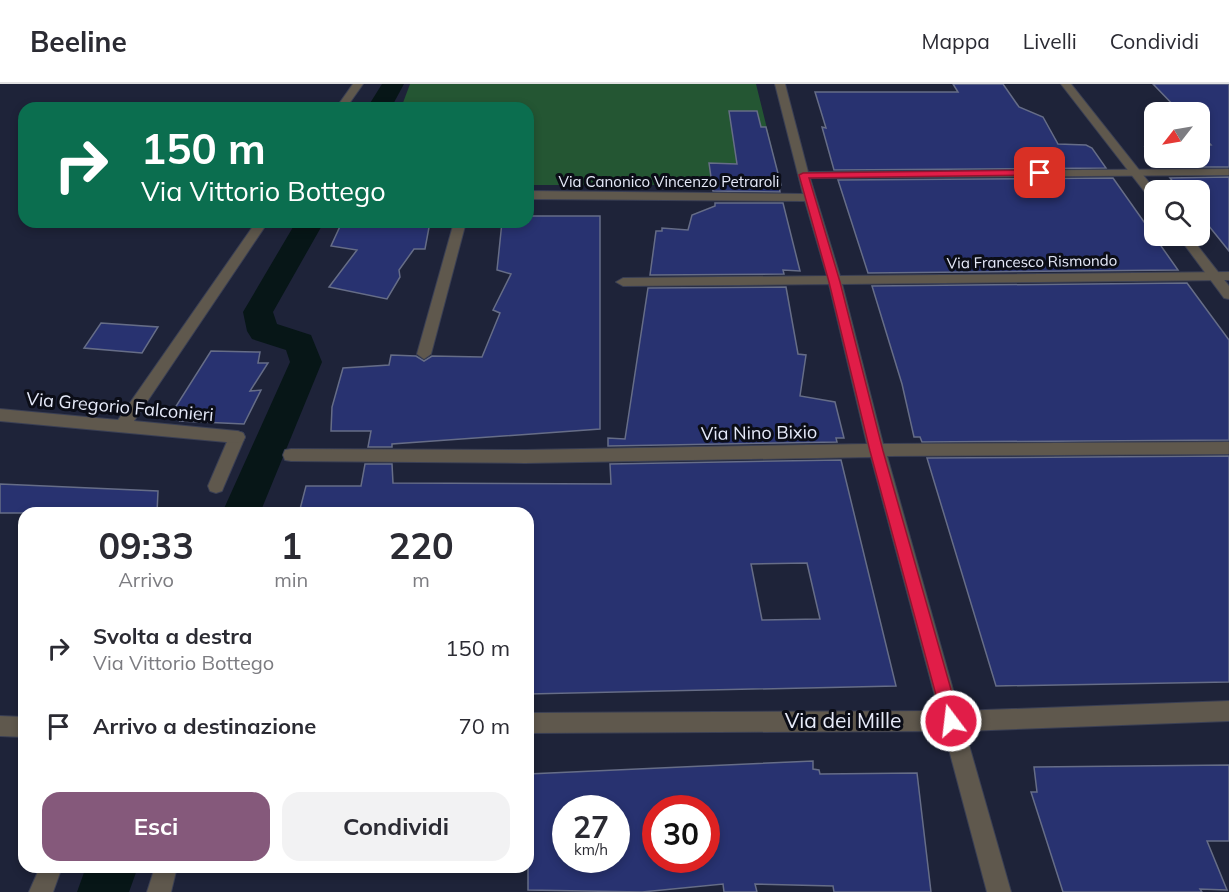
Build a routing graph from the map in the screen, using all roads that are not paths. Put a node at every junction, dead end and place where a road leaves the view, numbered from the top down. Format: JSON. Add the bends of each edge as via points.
{"nodes":[{"id":1,"x":358,"y":84,"type":"edge"},
{"id":2,"x":780,"y":84,"type":"edge"},
{"id":3,"x":1066,"y":84,"type":"edge"},
{"id":4,"x":345,"y":102,"type":"edge"},
{"id":5,"x":1135,"y":172,"type":"junction"},
{"id":6,"x":1229,"y":172,"type":"edge"},
{"id":7,"x":803,"y":175,"type":"junction"},
{"id":8,"x":1144,"y":184,"type":"edge"},
{"id":9,"x":534,"y":195,"type":"edge"},
{"id":10,"x":810,"y":198,"type":"junction"},
{"id":11,"x":258,"y":228,"type":"edge"},
{"id":12,"x":458,"y":228,"type":"edge"},
{"id":13,"x":1194,"y":246,"type":"edge"},
{"id":14,"x":1222,"y":276,"type":"edge"},
{"id":15,"x":623,"y":282,"type":"dead end"},
{"id":16,"x":835,"y":282,"type":"junction"},
{"id":17,"x":1229,"y":295,"type":"edge"},
{"id":18,"x":424,"y":354,"type":"dead end"},
{"id":19,"x":0,"y":415,"type":"edge"},
{"id":20,"x":121,"y":428,"type":"junction"},
{"id":21,"x":1229,"y":448,"type":"edge"},
{"id":22,"x":877,"y":451,"type":"junction"},
{"id":23,"x":291,"y":455,"type":"dead end"},
{"id":24,"x":216,"y":486,"type":"dead end"},
{"id":25,"x":1229,"y":711,"type":"edge"},
{"id":26,"x":951,"y":721,"type":"junction"},
{"id":27,"x":534,"y":723,"type":"edge"},
{"id":28,"x":0,"y":726,"type":"edge"},
{"id":29,"x":18,"y":727,"type":"edge"},
{"id":30,"x":49,"y":873,"type":"edge"},
{"id":31,"x":164,"y":873,"type":"edge"},
{"id":32,"x":41,"y":892,"type":"edge"},
{"id":33,"x":159,"y":892,"type":"edge"},
{"id":34,"x":999,"y":892,"type":"edge"}],
"edges":[{"from":1,"to":4,"type":"street"},
{"from":2,"to":7,"type":"street"},
{"from":3,"to":5,"type":"street"},
{"from":5,"to":6,"type":"street"},
{"from":5,"to":7,"type":"street"},
{"from":5,"to":8,"type":"street"},
{"from":7,"to":10,"type":"street"},
{"from":9,"to":10,"type":"street","name":"Via Canonico Vincenzo Petraroli"},
{"from":10,"to":16,"type":"street"},
{"from":11,"to":20,"type":"street"},
{"from":12,"to":18,"type":"street"},
{"from":13,"to":14,"type":"street"},
{"from":14,"to":16,"type":"street","name":"Via Francesco Rismondo"},
{"from":14,"to":17,"type":"street"},
{"from":15,"to":16,"type":"street","name":"Via Francesco Rismondo"},
{"from":16,"to":22,"type":"street"},
{"from":19,"to":20,"type":"street","name":"Via Gregorio Falconieri"},
{"from":20,"to":24,"type":"street","name":"Via Gregorio Falconieri","via":[[237,437]]},
{"from":21,"to":22,"type":"street","name":"Via Nino Bixio","via":[[1098,446]]},
{"from":22,"to":23,"type":"street","name":"Via Nino Bixio","via":[[514,457]]},
{"from":22,"to":26,"type":"street"},
{"from":25,"to":26,"type":"street","name":"Via dei Mille"},
{"from":26,"to":27,"type":"street","name":"Via dei Mille"},
{"from":26,"to":34,"type":"street"},
{"from":28,"to":29,"type":"street"},
{"from":30,"to":32,"type":"street"},
{"from":31,"to":33,"type":"street"}]}
